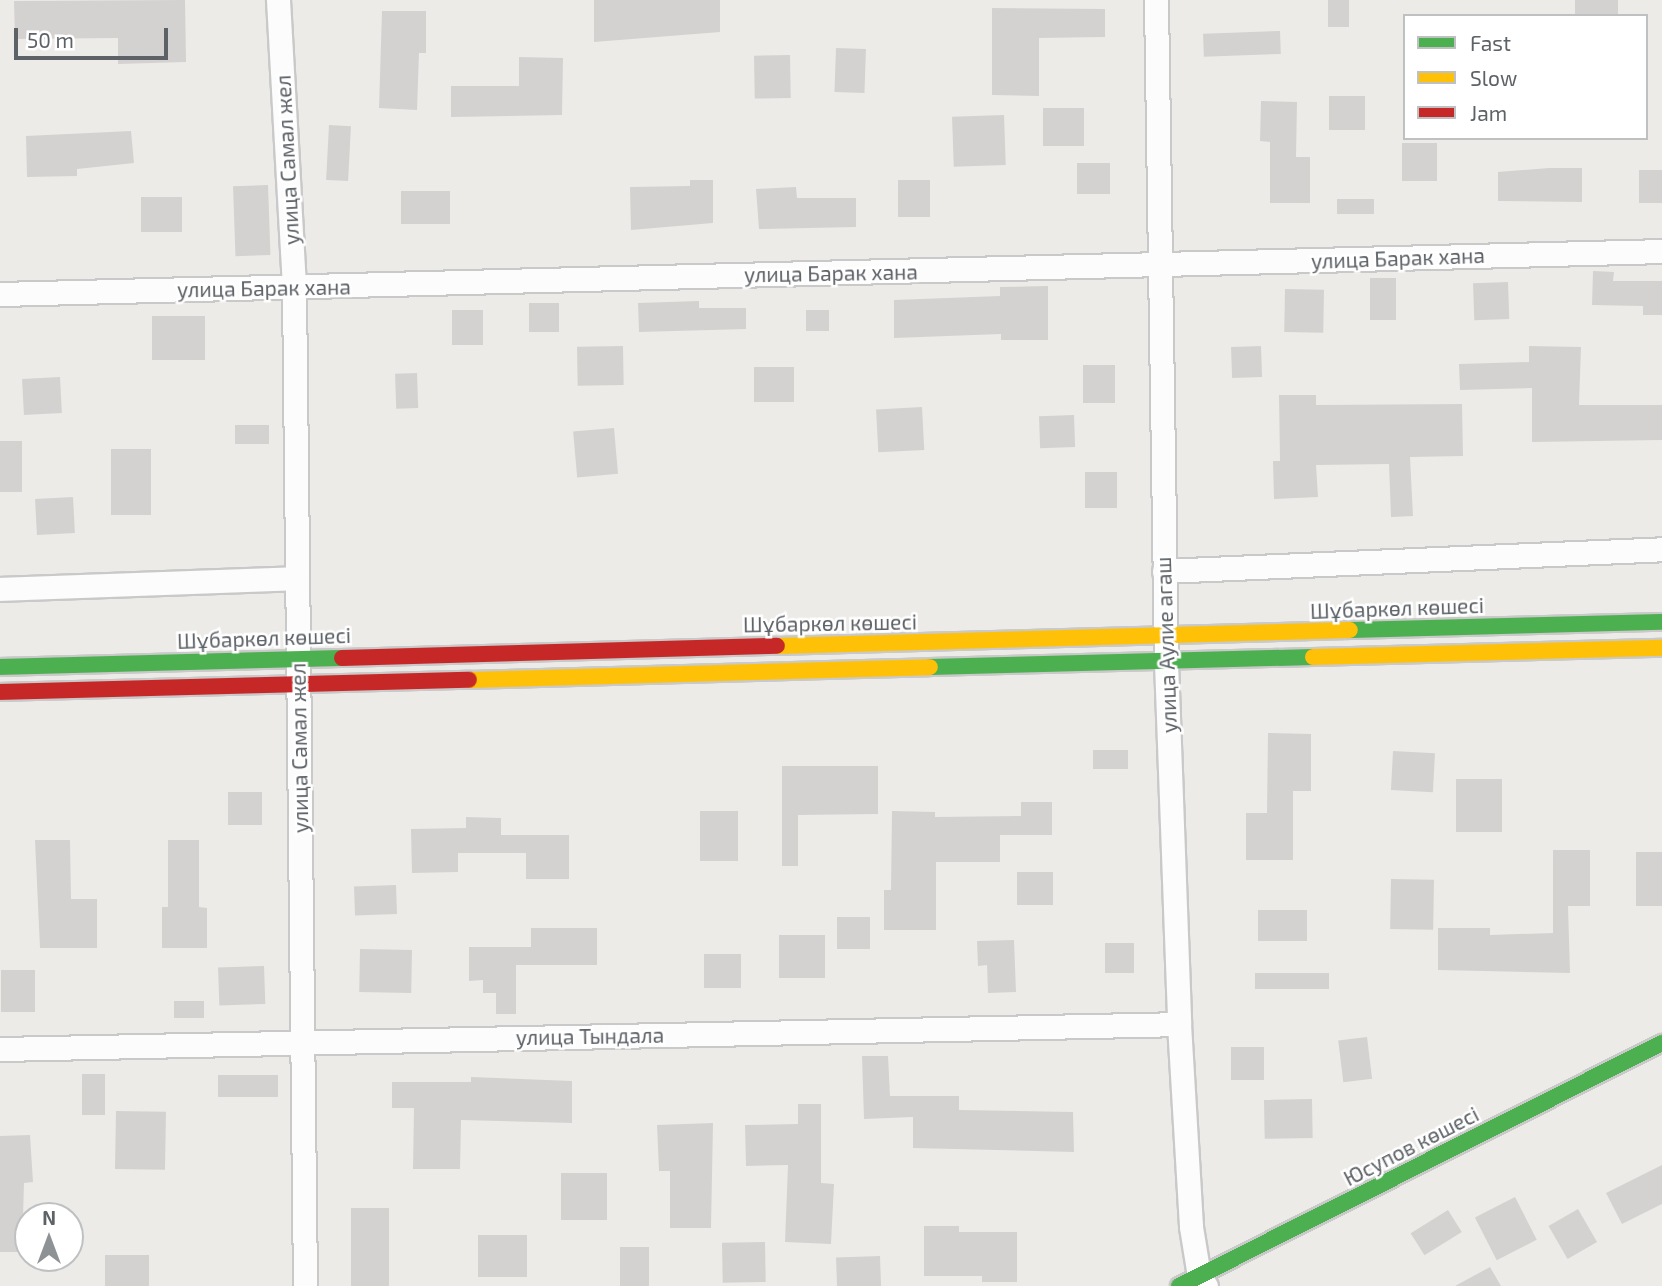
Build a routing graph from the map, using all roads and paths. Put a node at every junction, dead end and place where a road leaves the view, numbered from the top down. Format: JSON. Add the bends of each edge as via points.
{"nodes":[{"id":1,"x":278,"y":0,"type":"edge"},
{"id":2,"x":1156,"y":0,"type":"edge"},
{"id":3,"x":1662,"y":251,"type":"edge"},
{"id":4,"x":1157,"y":266,"type":"junction"},
{"id":5,"x":294,"y":287,"type":"junction"},
{"id":6,"x":0,"y":294,"type":"edge"},
{"id":7,"x":1662,"y":549,"type":"edge"},
{"id":8,"x":1164,"y":571,"type":"junction"},
{"id":9,"x":297,"y":578,"type":"junction"},
{"id":10,"x":0,"y":589,"type":"edge"},
{"id":11,"x":1662,"y":622,"type":"edge"},
{"id":12,"x":1166,"y":635,"type":"junction"},
{"id":13,"x":1662,"y":648,"type":"edge"},
{"id":14,"x":298,"y":657,"type":"junction"},
{"id":15,"x":1166,"y":662,"type":"junction"},
{"id":16,"x":0,"y":667,"type":"edge"},
{"id":17,"x":301,"y":685,"type":"junction"},
{"id":18,"x":0,"y":692,"type":"edge"},
{"id":19,"x":1180,"y":1024,"type":"junction"},
{"id":20,"x":1662,"y":1043,"type":"edge"},
{"id":21,"x":300,"y":1046,"type":"junction"},
{"id":22,"x":0,"y":1049,"type":"edge"},
{"id":23,"x":1195,"y":1283,"type":"edge"},
{"id":24,"x":305,"y":1286,"type":"edge"}],
"edges":[{"from":1,"to":5,"type":"street","name":"улица Самал жел"},
{"from":2,"to":4,"type":"street","name":"улица Аулие агаш"},
{"from":3,"to":4,"type":"street","name":"улица Барак хана"},
{"from":4,"to":5,"type":"street","name":"улица Барак хана"},
{"from":4,"to":8,"type":"street","name":"улица Аулие агаш"},
{"from":5,"to":6,"type":"street","name":"улица Барак хана"},
{"from":5,"to":9,"type":"street","name":"улица Самал жел"},
{"from":7,"to":8,"type":"street"},
{"from":8,"to":12,"type":"street","name":"улица Аулие агаш"},
{"from":9,"to":10,"type":"street"},
{"from":9,"to":14,"type":"street","name":"улица Самал жел"},
{"from":11,"to":12,"type":"street","name":"Шұбаркөл көшесі"},
{"from":12,"to":14,"type":"street","name":"Шұбаркөл көшесі"},
{"from":12,"to":15,"type":"street","name":"улица Аулие агаш"},
{"from":13,"to":15,"type":"street"},
{"from":14,"to":16,"type":"street","name":"Шұбаркөл көшесі"},
{"from":14,"to":17,"type":"street","name":"улица Самал жел"},
{"from":15,"to":17,"type":"street"},
{"from":15,"to":19,"type":"street","name":"улица Аулие агаш"},
{"from":17,"to":18,"type":"street"},
{"from":17,"to":21,"type":"street","name":"улица Самал жел"},
{"from":19,"to":21,"type":"street","name":"улица Тындала"},
{"from":19,"to":23,"type":"street","name":"улица Аулие агаш"},
{"from":20,"to":23,"type":"street","name":"Юсупов көшесі"},
{"from":21,"to":22,"type":"street","name":"улица Тындала"},
{"from":21,"to":24,"type":"street","name":"улица Самал жел"}]}
